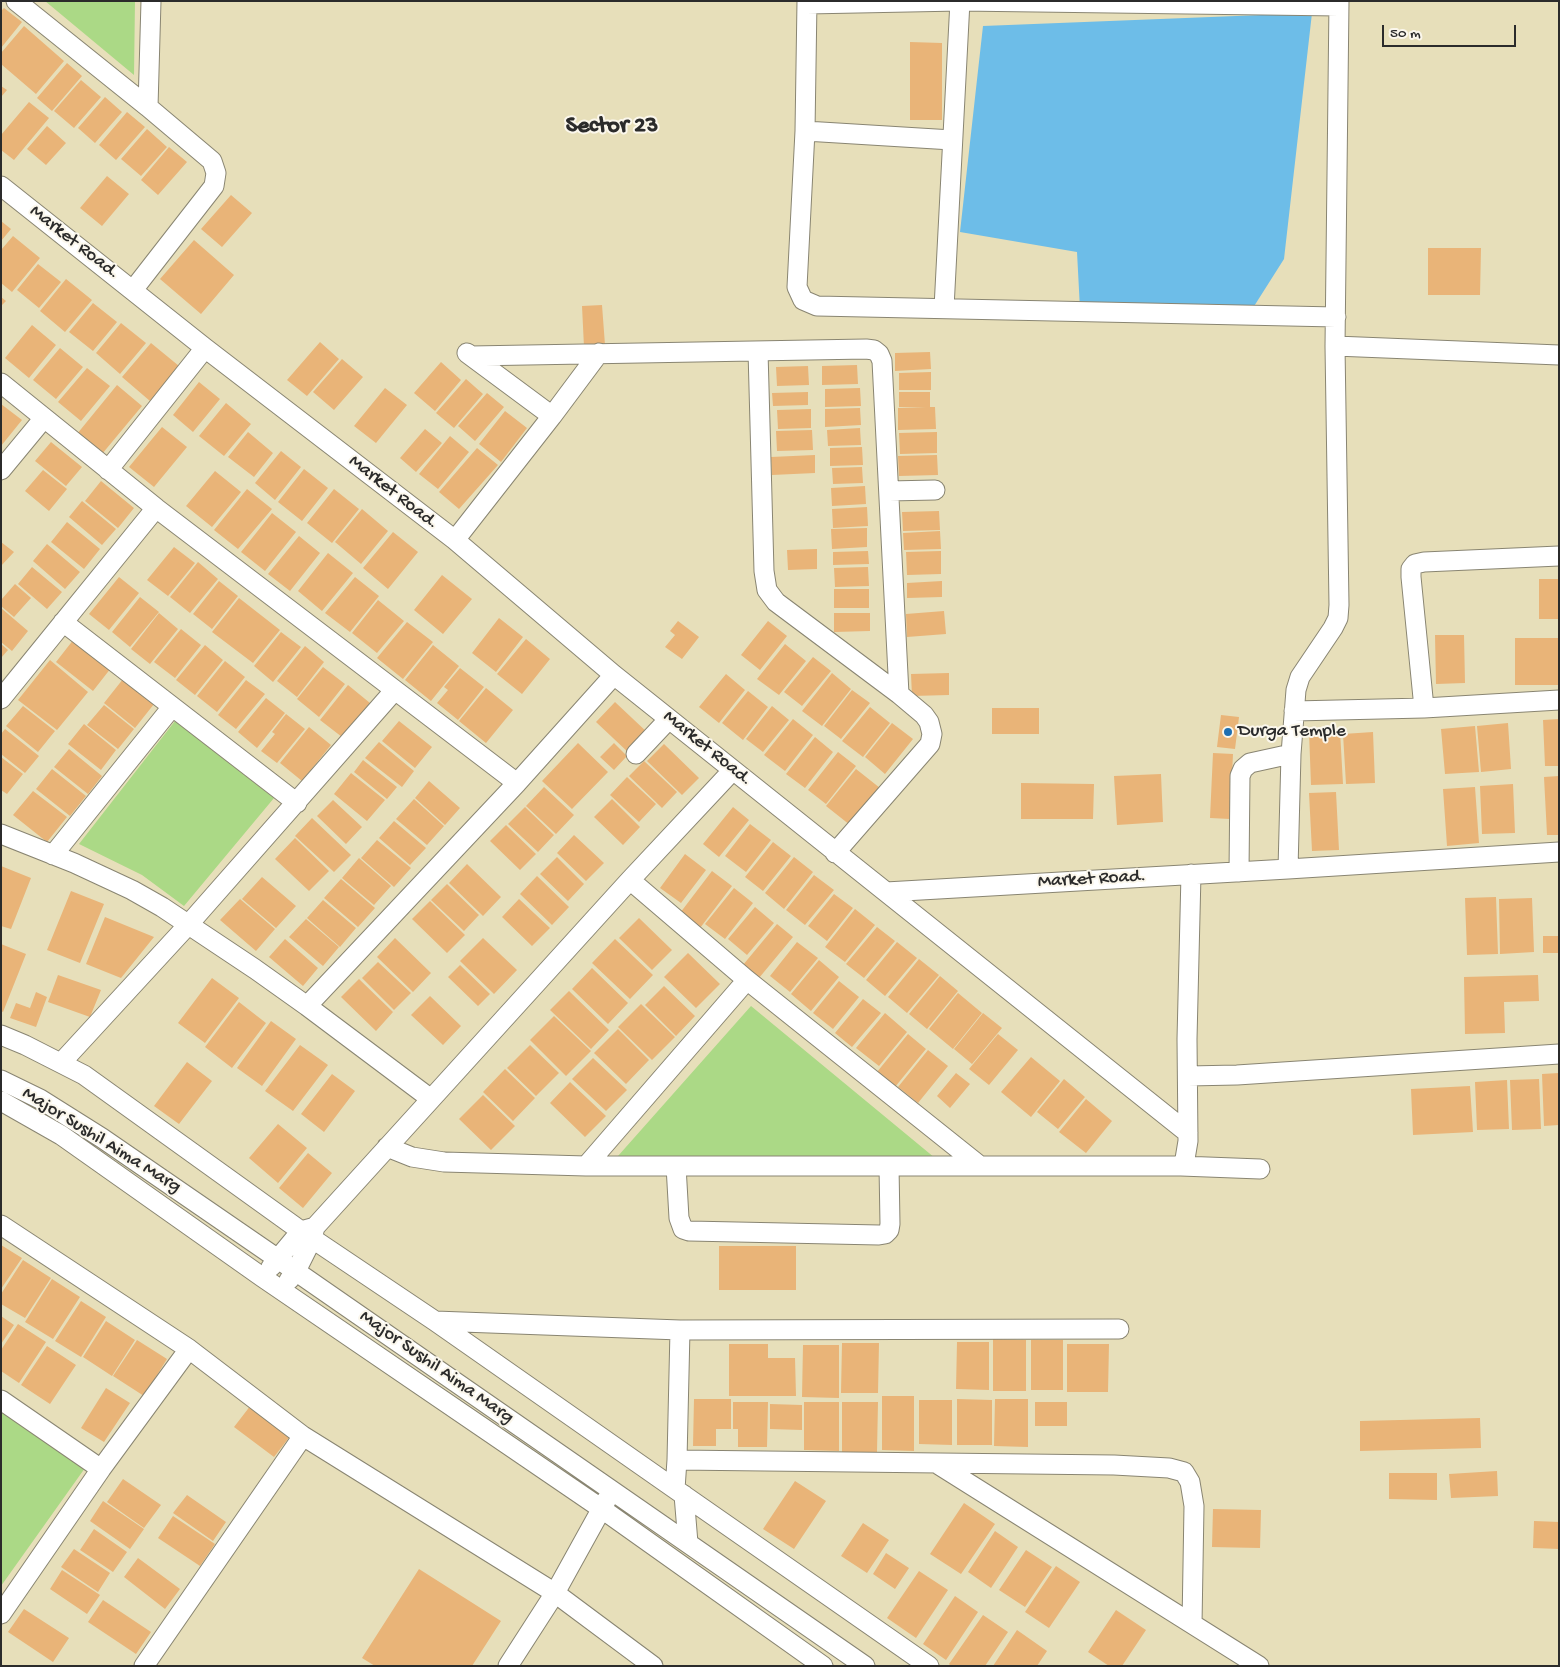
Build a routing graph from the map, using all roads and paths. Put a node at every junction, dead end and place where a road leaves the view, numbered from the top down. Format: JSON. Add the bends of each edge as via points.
{"nodes":[{"id":1,"x":16,"y":1,"type":"edge"},
{"id":2,"x":151,"y":1,"type":"edge"},
{"id":3,"x":960,"y":1,"type":"edge"},
{"id":4,"x":807,"y":2,"type":"edge"},
{"id":5,"x":1339,"y":4,"type":"edge"},
{"id":6,"x":148,"y":106,"type":"junction"},
{"id":7,"x":805,"y":130,"type":"junction"},
{"id":8,"x":952,"y":140,"type":"junction"},
{"id":9,"x":1,"y":186,"type":"edge"},
{"id":10,"x":133,"y":290,"type":"junction"},
{"id":11,"x":944,"y":308,"type":"junction"},
{"id":12,"x":1336,"y":317,"type":"junction"},
{"id":13,"x":1335,"y":346,"type":"junction"},
{"id":14,"x":205,"y":348,"type":"junction"},
{"id":15,"x":758,"y":351,"type":"junction"},
{"id":16,"x":599,"y":354,"type":"junction"},
{"id":17,"x":1559,"y":355,"type":"edge"},
{"id":18,"x":1,"y":383,"type":"edge"},
{"id":19,"x":552,"y":416,"type":"junction"},
{"id":20,"x":44,"y":418,"type":"junction"},
{"id":21,"x":1,"y":470,"type":"edge"},
{"id":22,"x":108,"y":470,"type":"junction"},
{"id":23,"x":935,"y":490,"type":"dead end"},
{"id":24,"x":889,"y":491,"type":"junction"},
{"id":25,"x":156,"y":508,"type":"junction"},
{"id":26,"x":455,"y":540,"type":"junction"},
{"id":27,"x":1559,"y":556,"type":"edge"},
{"id":28,"x":63,"y":622,"type":"junction"},
{"id":29,"x":614,"y":675,"type":"junction"},
{"id":30,"x":394,"y":691,"type":"junction"},
{"id":31,"x":899,"y":694,"type":"junction"},
{"id":32,"x":1,"y":699,"type":"edge"},
{"id":33,"x":1559,"y":700,"type":"edge"},
{"id":34,"x":172,"y":707,"type":"junction"},
{"id":35,"x":1424,"y":708,"type":"junction"},
{"id":36,"x":1294,"y":710,"type":"junction"},
{"id":37,"x":668,"y":719,"type":"junction"},
{"id":38,"x":636,"y":754,"type":"dead end"},
{"id":39,"x":1291,"y":754,"type":"junction"},
{"id":40,"x":733,"y":770,"type":"junction"},
{"id":41,"x":517,"y":783,"type":"junction"},
{"id":42,"x":297,"y":803,"type":"junction"},
{"id":43,"x":1,"y":834,"type":"edge"},
{"id":44,"x":1559,"y":852,"type":"edge"},
{"id":45,"x":835,"y":853,"type":"junction"},
{"id":46,"x":53,"y":855,"type":"junction"},
{"id":47,"x":1288,"y":869,"type":"junction"},
{"id":48,"x":1239,"y":872,"type":"junction"},
{"id":49,"x":1191,"y":874,"type":"junction"},
{"id":50,"x":630,"y":880,"type":"junction"},
{"id":51,"x":886,"y":892,"type":"junction"},
{"id":52,"x":188,"y":925,"type":"junction"},
{"id":53,"x":747,"y":980,"type":"junction"},
{"id":54,"x":307,"y":1006,"type":"junction"},
{"id":55,"x":1,"y":1035,"type":"edge"},
{"id":56,"x":1559,"y":1054,"type":"edge"},
{"id":57,"x":61,"y":1064,"type":"junction"},
{"id":58,"x":1188,"y":1076,"type":"junction"},
{"id":59,"x":1,"y":1080,"type":"edge"},
{"id":60,"x":431,"y":1099,"type":"junction"},
{"id":61,"x":1,"y":1101,"type":"edge"},
{"id":62,"x":1188,"y":1133,"type":"junction"},
{"id":63,"x":387,"y":1147,"type":"junction"},
{"id":64,"x":586,"y":1166,"type":"junction"},
{"id":65,"x":676,"y":1166,"type":"junction"},
{"id":66,"x":889,"y":1166,"type":"junction"},
{"id":67,"x":980,"y":1166,"type":"junction"},
{"id":68,"x":1181,"y":1166,"type":"junction"},
{"id":69,"x":1260,"y":1169,"type":"dead end"},
{"id":70,"x":1,"y":1225,"type":"edge"},
{"id":71,"x":309,"y":1232,"type":"junction"},
{"id":72,"x":278,"y":1259,"type":"junction"},
{"id":73,"x":296,"y":1271,"type":"junction"},
{"id":74,"x":262,"y":1277,"type":"junction"},
{"id":75,"x":282,"y":1290,"type":"junction"},
{"id":76,"x":435,"y":1321,"type":"junction"},
{"id":77,"x":1119,"y":1329,"type":"dead end"},
{"id":78,"x":680,"y":1330,"type":"junction"},
{"id":79,"x":189,"y":1350,"type":"junction"},
{"id":80,"x":1,"y":1400,"type":"edge"},
{"id":81,"x":303,"y":1436,"type":"junction"},
{"id":82,"x":678,"y":1460,"type":"junction"},
{"id":83,"x":936,"y":1463,"type":"junction"},
{"id":84,"x":101,"y":1469,"type":"junction"},
{"id":85,"x":612,"y":1491,"type":"junction"},
{"id":86,"x":679,"y":1492,"type":"junction"},
{"id":87,"x":602,"y":1509,"type":"junction"},
{"id":88,"x":688,"y":1543,"type":"junction"},
{"id":89,"x":555,"y":1592,"type":"junction"},
{"id":90,"x":1,"y":1614,"type":"edge"},
{"id":91,"x":1192,"y":1624,"type":"junction"},
{"id":92,"x":802,"y":1658,"type":"edge"},
{"id":93,"x":144,"y":1666,"type":"edge"},
{"id":94,"x":508,"y":1666,"type":"edge"},
{"id":95,"x":653,"y":1666,"type":"edge"},
{"id":96,"x":823,"y":1666,"type":"edge"},
{"id":97,"x":865,"y":1666,"type":"edge"},
{"id":98,"x":929,"y":1666,"type":"edge"},
{"id":99,"x":1259,"y":1666,"type":"edge"}],
"edges":[{"from":1,"to":6,"type":"street"},
{"from":2,"to":6,"type":"street"},
{"from":3,"to":4,"type":"street"},
{"from":3,"to":5,"type":"street"},
{"from":3,"to":8,"type":"street"},
{"from":4,"to":7,"type":"street"},
{"from":5,"to":12,"type":"street"},
{"from":6,"to":10,"type":"street","via":[[212,161],[216,174],[214,186]]},
{"from":7,"to":8,"type":"street"},
{"from":7,"to":11,"type":"street","via":[[797,287],[803,300],[817,306]]},
{"from":8,"to":11,"type":"street"},
{"from":9,"to":10,"type":"street","name":"Market Road."},
{"from":10,"to":14,"type":"street","name":"Market Road."},
{"from":11,"to":12,"type":"street"},
{"from":12,"to":13,"type":"street"},
{"from":13,"to":17,"type":"street"},
{"from":13,"to":36,"type":"street","via":[[1338,618],[1300,677]]},
{"from":14,"to":22,"type":"street"},
{"from":14,"to":26,"type":"street","name":"Market Road."},
{"from":15,"to":16,"type":"street"},
{"from":15,"to":24,"type":"street","via":[[866,349],[879,354]]},
{"from":15,"to":31,"type":"street","via":[[767,590],[776,602]]},
{"from":16,"to":19,"type":"street"},
{"from":16,"to":19,"type":"street","via":[[466,352]]},
{"from":18,"to":20,"type":"street"},
{"from":19,"to":26,"type":"street"},
{"from":20,"to":21,"type":"street"},
{"from":20,"to":22,"type":"street"},
{"from":22,"to":25,"type":"street"},
{"from":23,"to":24,"type":"street"},
{"from":24,"to":31,"type":"street"},
{"from":25,"to":28,"type":"street"},
{"from":25,"to":30,"type":"street"},
{"from":26,"to":29,"type":"street","name":"Market Road."},
{"from":27,"to":35,"type":"street","via":[[1415,564],[1411,569]]},
{"from":28,"to":32,"type":"street"},
{"from":28,"to":34,"type":"street"},
{"from":29,"to":37,"type":"street","name":"Market Road."},
{"from":29,"to":41,"type":"street"},
{"from":30,"to":41,"type":"street"},
{"from":30,"to":42,"type":"street"},
{"from":31,"to":45,"type":"street","via":[[929,722],[930,744]]},
{"from":33,"to":35,"type":"street"},
{"from":34,"to":42,"type":"street"},
{"from":34,"to":46,"type":"street"},
{"from":35,"to":36,"type":"street"},
{"from":36,"to":39,"type":"street"},
{"from":37,"to":38,"type":"street"},
{"from":37,"to":40,"type":"street","name":"Market Road."},
{"from":39,"to":47,"type":"street"},
{"from":39,"to":48,"type":"street","via":[[1250,763],[1240,776]]},
{"from":40,"to":45,"type":"street","name":"Market Road."},
{"from":40,"to":50,"type":"street"},
{"from":41,"to":54,"type":"street"},
{"from":42,"to":52,"type":"street"},
{"from":43,"to":46,"type":"street"},
{"from":44,"to":47,"type":"street","name":"Market Road."},
{"from":45,"to":51,"type":"street","name":"Market Road."},
{"from":46,"to":52,"type":"street","via":[[132,890]]},
{"from":47,"to":48,"type":"street","name":"Market Road."},
{"from":48,"to":49,"type":"street","name":"Market Road."},
{"from":49,"to":51,"type":"street","name":"Market Road."},
{"from":49,"to":58,"type":"street"},
{"from":50,"to":53,"type":"street"},
{"from":50,"to":60,"type":"street"},
{"from":51,"to":62,"type":"street"},
{"from":52,"to":54,"type":"street"},
{"from":52,"to":57,"type":"street"},
{"from":53,"to":64,"type":"street"},
{"from":53,"to":67,"type":"street"},
{"from":54,"to":60,"type":"street"},
{"from":55,"to":57,"type":"street"},
{"from":56,"to":58,"type":"street"},
{"from":57,"to":71,"type":"street","via":[[84,1075]]},
{"from":58,"to":62,"type":"street"},
{"from":59,"to":72,"type":"street","name":"Major Sushil Aima Marg","via":[[40,1099],[102,1138]]},
{"from":60,"to":63,"type":"street"},
{"from":61,"to":74,"type":"street","name":"Major Sushil Aima Marg","via":[[61,1135]]},
{"from":62,"to":68,"type":"street","via":[[1187,1152]]},
{"from":63,"to":64,"type":"street","via":[[412,1157],[437,1161]]},
{"from":63,"to":71,"type":"street"},
{"from":64,"to":65,"type":"street"},
{"from":65,"to":66,"type":"street"},
{"from":65,"to":66,"type":"street","via":[[679,1218],[683,1229],[879,1235],[885,1234],[890,1224]]},
{"from":66,"to":67,"type":"street"},
{"from":67,"to":68,"type":"street"},
{"from":68,"to":69,"type":"street"},
{"from":70,"to":79,"type":"street"},
{"from":71,"to":72,"type":"street"},
{"from":71,"to":73,"type":"street"},
{"from":71,"to":76,"type":"street"},
{"from":72,"to":73,"type":"street","name":"Major Sushil Aima Marg"},
{"from":72,"to":74,"type":"street"},
{"from":73,"to":75,"type":"street"},
{"from":73,"to":85,"type":"street","name":"Major Sushil Aima Marg"},
{"from":74,"to":75,"type":"street","name":"Major Sushil Aima Marg"},
{"from":75,"to":87,"type":"street","name":"Major Sushil Aima Marg"},
{"from":76,"to":78,"type":"street"},
{"from":76,"to":86,"type":"street"},
{"from":77,"to":78,"type":"street"},
{"from":78,"to":82,"type":"street"},
{"from":79,"to":81,"type":"street"},
{"from":79,"to":84,"type":"street"},
{"from":80,"to":84,"type":"street"},
{"from":81,"to":89,"type":"street"},
{"from":81,"to":93,"type":"street"},
{"from":82,"to":83,"type":"street"},
{"from":82,"to":86,"type":"street"},
{"from":83,"to":91,"type":"street"},
{"from":83,"to":91,"type":"street","via":[[1114,1465],[1184,1472],[1190,1482],[1194,1506]]},
{"from":84,"to":90,"type":"street"},
{"from":85,"to":87,"type":"street"},
{"from":85,"to":88,"type":"street","name":"Major Sushil Aima Marg"},
{"from":86,"to":88,"type":"street"},
{"from":86,"to":98,"type":"street"},
{"from":87,"to":89,"type":"street"},
{"from":87,"to":92,"type":"street","name":"Major Sushil Aima Marg"},
{"from":88,"to":97,"type":"street","name":"Major Sushil Aima Marg"},
{"from":89,"to":94,"type":"street"},
{"from":89,"to":95,"type":"street"},
{"from":91,"to":99,"type":"street"},
{"from":92,"to":96,"type":"street","name":"Major Sushil Aima Marg"}]}
